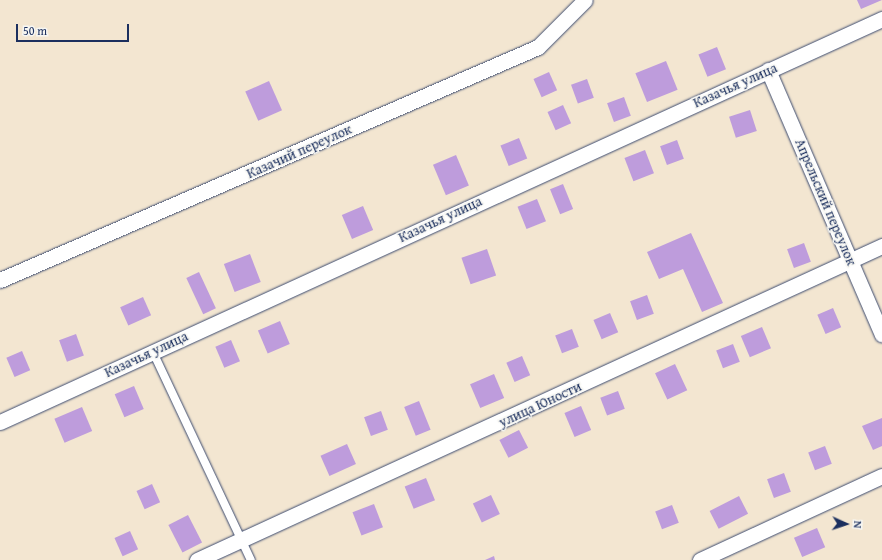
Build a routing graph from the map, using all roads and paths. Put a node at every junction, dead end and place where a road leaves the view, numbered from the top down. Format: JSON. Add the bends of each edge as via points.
{"nodes":[{"id":1,"x":585,"y":0,"type":"edge"},
{"id":2,"x":882,"y":18,"type":"edge"},
{"id":3,"x":768,"y":70,"type":"junction"},
{"id":4,"x":882,"y":246,"type":"edge"},
{"id":5,"x":851,"y":260,"type":"junction"},
{"id":6,"x":0,"y":280,"type":"edge"},
{"id":7,"x":882,"y":335,"type":"edge"},
{"id":8,"x":152,"y":350,"type":"junction"},
{"id":9,"x":0,"y":422,"type":"edge"},
{"id":10,"x":882,"y":476,"type":"edge"},
{"id":11,"x":242,"y":540,"type":"junction"},
{"id":12,"x":197,"y":560,"type":"edge"},
{"id":13,"x":251,"y":560,"type":"edge"},
{"id":14,"x":700,"y":560,"type":"edge"}],
"edges":[{"from":1,"to":6,"type":"street","name":"Казачий переулок","via":[[538,47]]},
{"from":2,"to":3,"type":"street","name":"Казачья улица"},
{"from":3,"to":5,"type":"street","name":"Апрельский переулок"},
{"from":3,"to":8,"type":"street","name":"Казачья улица"},
{"from":4,"to":5,"type":"street","name":"улица Юности"},
{"from":5,"to":7,"type":"street","name":"Апрельский переулок"},
{"from":5,"to":11,"type":"street","name":"улица Юности"},
{"from":8,"to":9,"type":"street","name":"Казачья улица"},
{"from":8,"to":11,"type":"lane"},
{"from":10,"to":14,"type":"street"},
{"from":11,"to":12,"type":"street","name":"улица Юности"},
{"from":11,"to":13,"type":"lane"}]}
